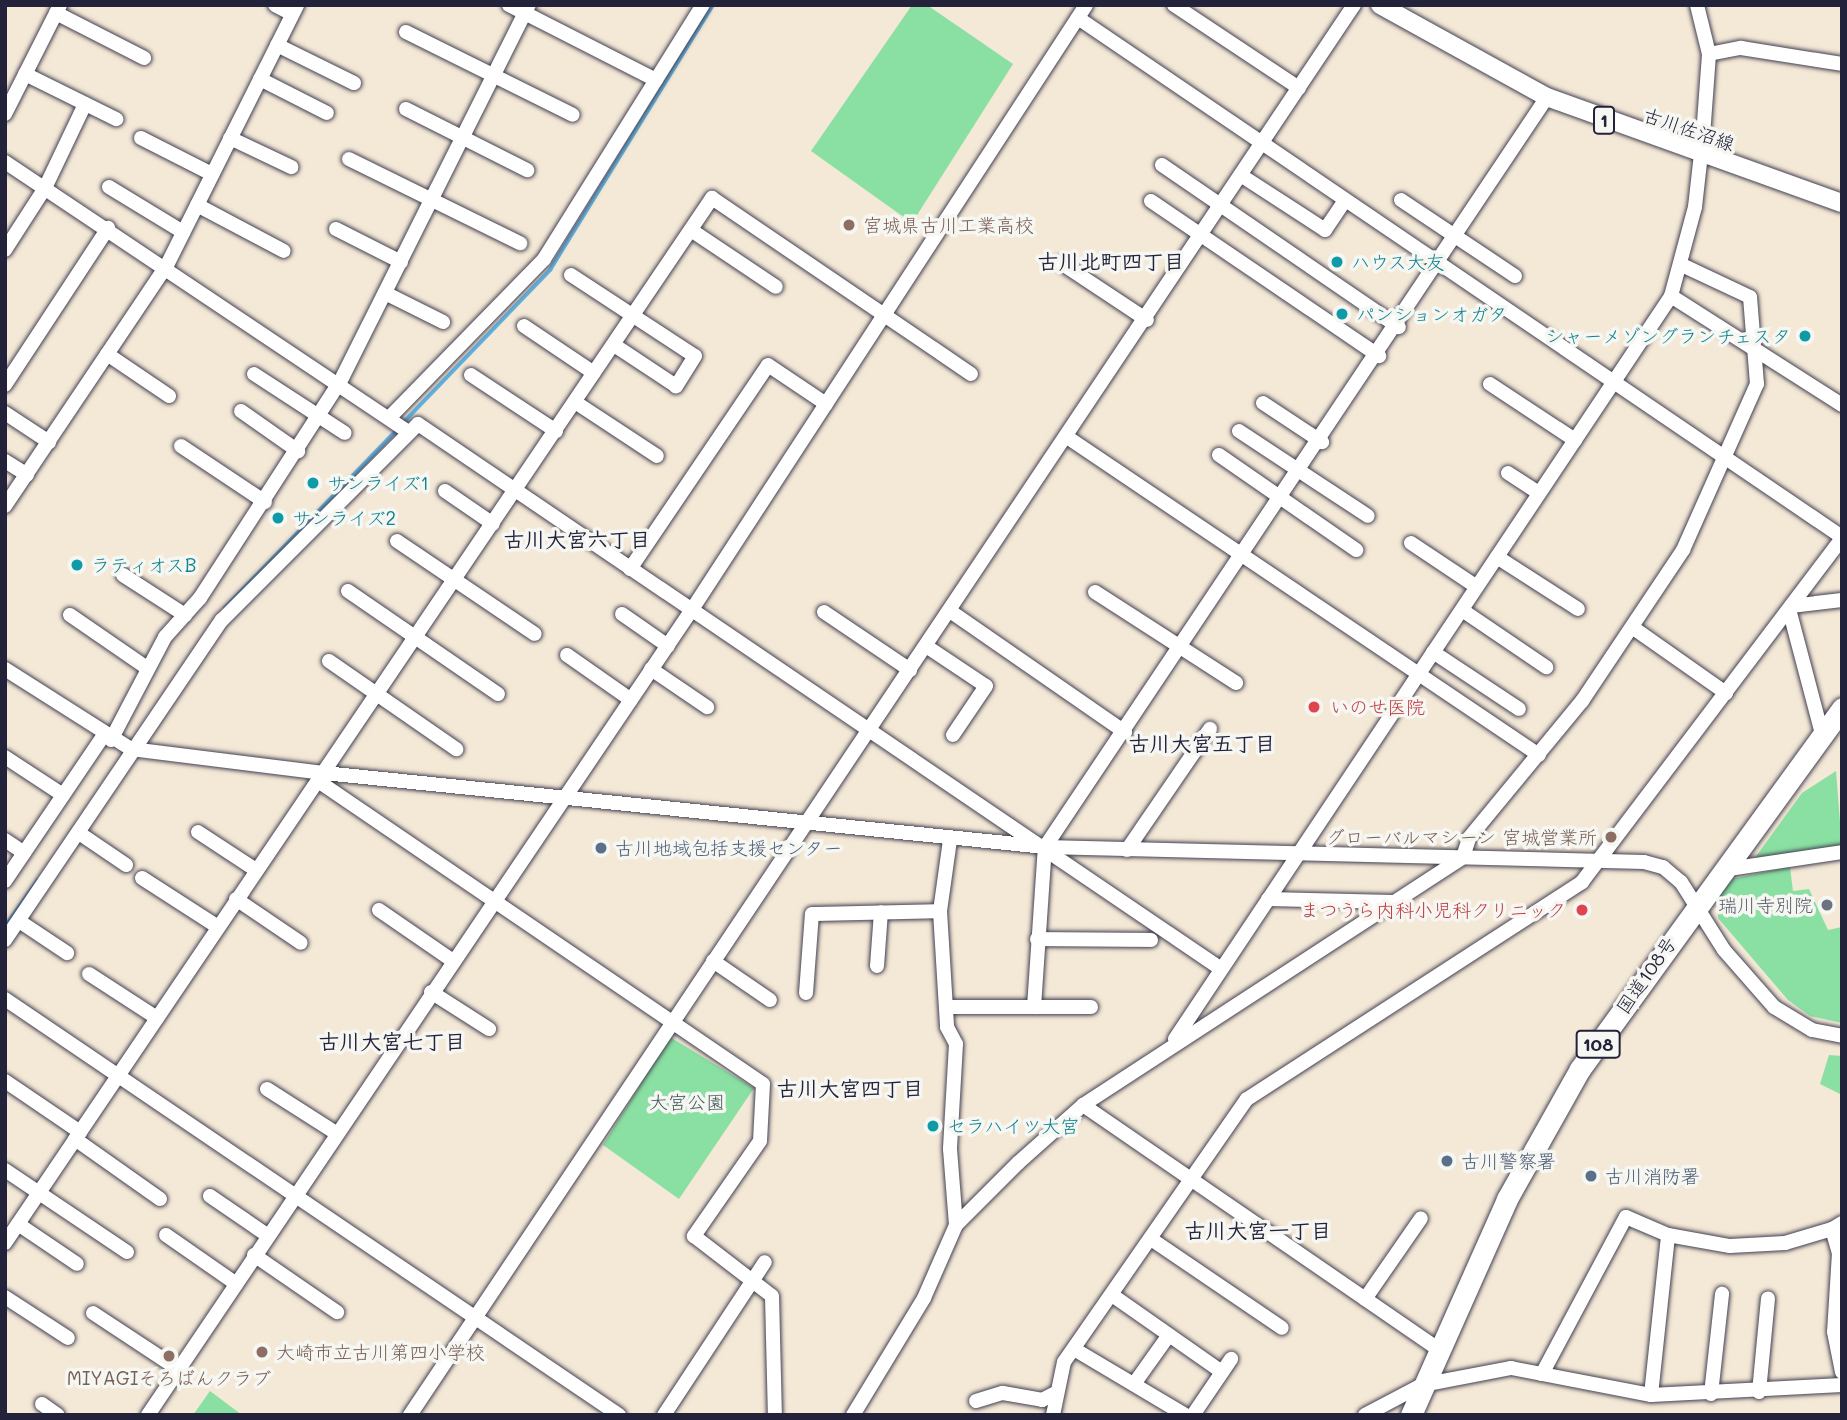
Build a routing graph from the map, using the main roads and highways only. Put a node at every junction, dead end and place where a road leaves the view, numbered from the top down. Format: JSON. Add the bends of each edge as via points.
{"nodes":[{"id":1,"x":1380,"y":5,"type":"edge"},
{"id":2,"x":1842,"y":203,"type":"edge"},
{"id":3,"x":1842,"y":708,"type":"edge"},
{"id":4,"x":1411,"y":1415,"type":"edge"}],
"edges":[{"from":1,"to":2,"type":"main road","name":"古川佐沼線","number":"1","via":[[1547,97],[1698,155]]},
{"from":3,"to":4,"type":"highway","name":"国道108号","number":"108","via":[[1580,1069],[1507,1199]]}]}
